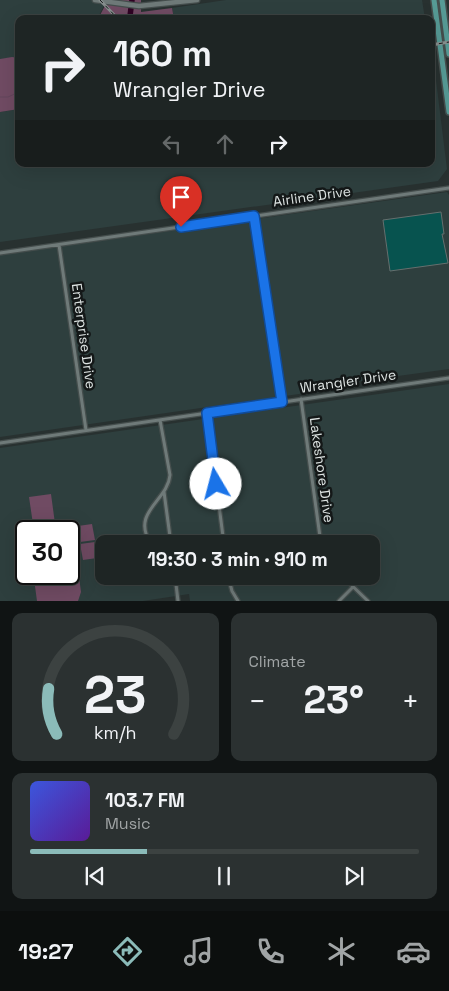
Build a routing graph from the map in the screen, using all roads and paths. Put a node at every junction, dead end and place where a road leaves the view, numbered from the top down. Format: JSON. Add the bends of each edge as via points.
{"nodes":[{"id":1,"x":95,"y":0,"type":"edge"},
{"id":2,"x":197,"y":0,"type":"edge"},
{"id":3,"x":434,"y":0,"type":"edge"},
{"id":4,"x":442,"y":0,"type":"edge"},
{"id":5,"x":187,"y":1,"type":"edge"},
{"id":6,"x":441,"y":55,"type":"junction"},
{"id":7,"x":449,"y":55,"type":"edge"},
{"id":8,"x":449,"y":112,"type":"edge"},
{"id":9,"x":449,"y":188,"type":"edge"},
{"id":10,"x":254,"y":216,"type":"junction"},
{"id":11,"x":59,"y":245,"type":"junction"},
{"id":12,"x":0,"y":253,"type":"edge"},
{"id":13,"x":449,"y":378,"type":"edge"},
{"id":14,"x":301,"y":400,"type":"junction"},
{"id":15,"x":282,"y":402,"type":"junction"},
{"id":16,"x":207,"y":413,"type":"junction"},
{"id":17,"x":160,"y":420,"type":"junction"},
{"id":18,"x":86,"y":430,"type":"junction"},
{"id":19,"x":0,"y":443,"type":"edge"},
{"id":20,"x":164,"y":492,"type":"junction"},
{"id":21,"x":148,"y":535,"type":"edge"},
{"id":22,"x":170,"y":535,"type":"edge"},
{"id":23,"x":223,"y":535,"type":"edge"},
{"id":24,"x":320,"y":535,"type":"edge"},
{"id":25,"x":176,"y":585,"type":"edge"},
{"id":26,"x":230,"y":585,"type":"edge"},
{"id":27,"x":353,"y":587,"type":"joint"},
{"id":28,"x":178,"y":601,"type":"edge"},
{"id":29,"x":238,"y":601,"type":"edge"},
{"id":30,"x":339,"y":601,"type":"edge"},
{"id":31,"x":368,"y":601,"type":"edge"}],
"edges":[{"from":1,"to":5,"type":"street","via":[[140,6]]},
{"from":2,"to":5,"type":"street"},
{"from":3,"to":6,"type":"main road"},
{"from":4,"to":7,"type":"main road"},
{"from":6,"to":7,"type":"main road"},
{"from":6,"to":8,"type":"main road"},
{"from":9,"to":10,"type":"street","name":"Airline Drive"},
{"from":10,"to":11,"type":"street","name":"Airline Drive"},
{"from":10,"to":15,"type":"street"},
{"from":11,"to":12,"type":"street","name":"Airline Drive"},
{"from":11,"to":18,"type":"street","name":"Enterprise Drive"},
{"from":13,"to":14,"type":"street","name":"Wrangler Drive"},
{"from":14,"to":15,"type":"street","name":"Wrangler Drive"},
{"from":14,"to":24,"type":"street","name":"Lakeshore Drive"},
{"from":15,"to":16,"type":"street","name":"Wrangler Drive"},
{"from":16,"to":17,"type":"street","name":"Wrangler Drive"},
{"from":16,"to":23,"type":"street"},
{"from":17,"to":18,"type":"street","name":"Wrangler Drive"},
{"from":17,"to":20,"type":"street","via":[[170,475]]},
{"from":18,"to":19,"type":"street","name":"Wrangler Drive"},
{"from":20,"to":21,"type":"street","via":[[146,514]]},
{"from":20,"to":22,"type":"street"},
{"from":25,"to":28,"type":"street"},
{"from":26,"to":29,"type":"street"},
{"from":27,"to":30,"type":"street"},
{"from":27,"to":31,"type":"street"}]}
